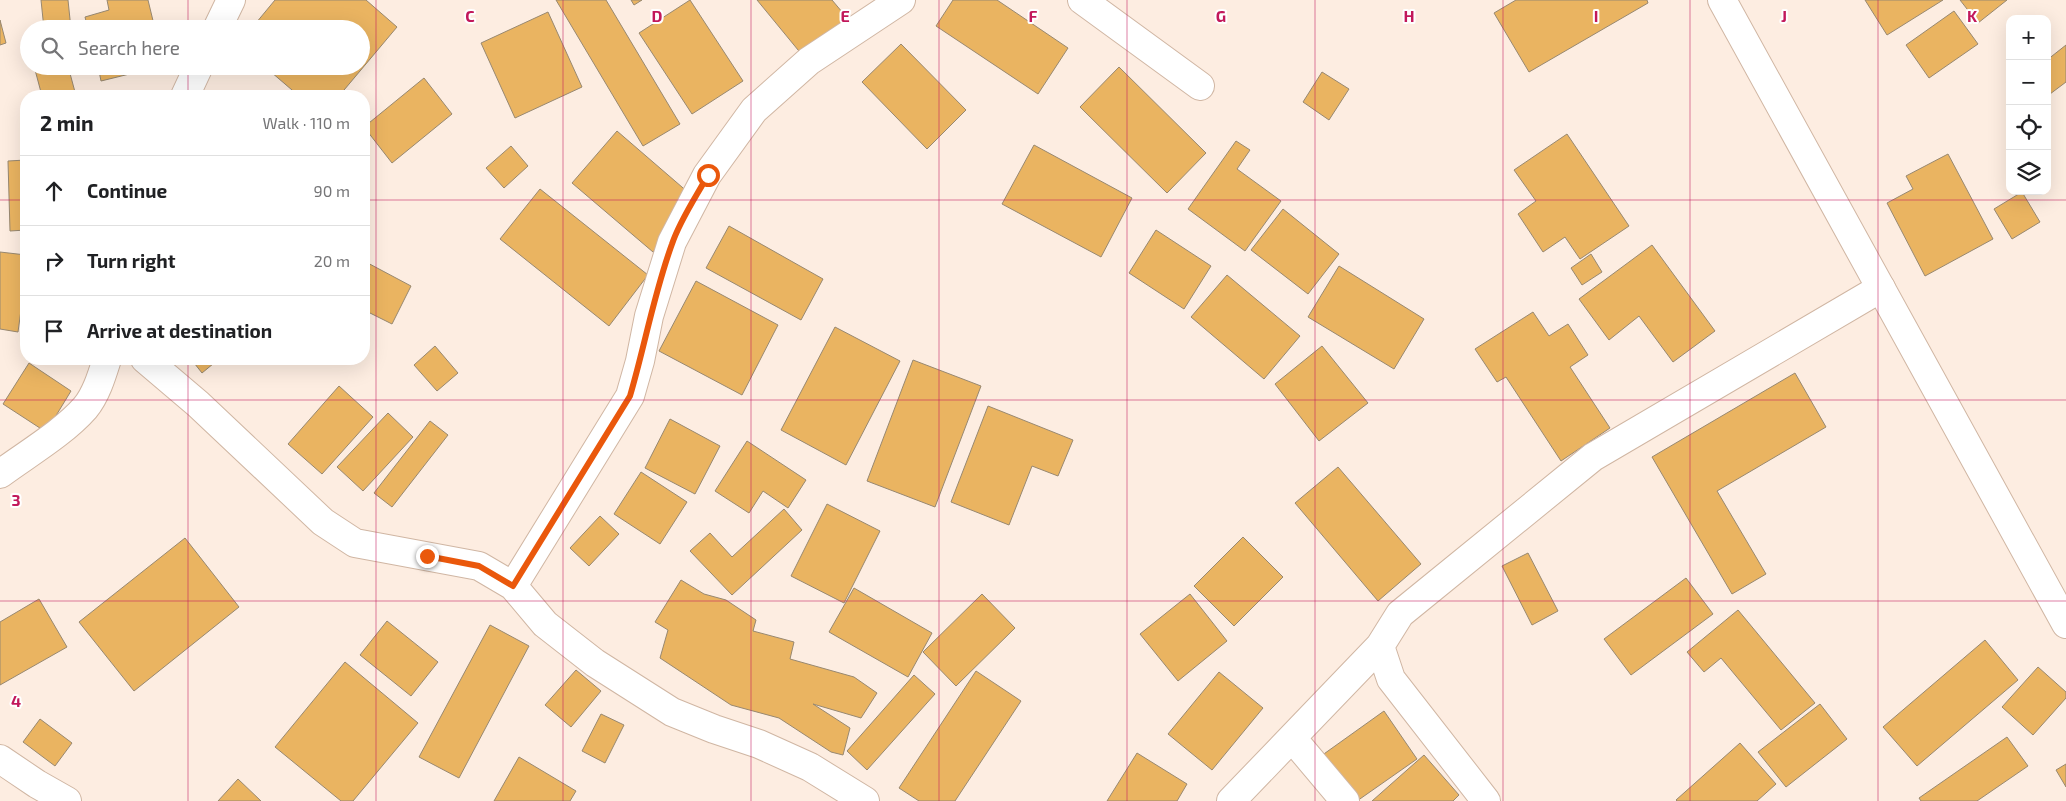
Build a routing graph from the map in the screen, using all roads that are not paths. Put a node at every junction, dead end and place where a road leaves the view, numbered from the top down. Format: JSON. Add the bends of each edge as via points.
{"nodes":[{"id":1,"x":231,"y":0,"type":"edge"},
{"id":2,"x":901,"y":0,"type":"edge"},
{"id":3,"x":1082,"y":0,"type":"edge"},
{"id":4,"x":1722,"y":0,"type":"edge"},
{"id":5,"x":221,"y":20,"type":"edge"},
{"id":6,"x":195,"y":75,"type":"edge"},
{"id":7,"x":1200,"y":86,"type":"dead end"},
{"id":8,"x":189,"y":90,"type":"edge"},
{"id":9,"x":1881,"y":288,"type":"junction"},
{"id":10,"x":105,"y":365,"type":"edge"},
{"id":11,"x":152,"y":365,"type":"edge"},
{"id":12,"x":0,"y":474,"type":"edge"},
{"id":13,"x":513,"y":586,"type":"junction"},
{"id":14,"x":2066,"y":624,"type":"edge"},
{"id":15,"x":1380,"y":646,"type":"junction"},
{"id":16,"x":1292,"y":738,"type":"junction"},
{"id":17,"x":0,"y":759,"type":"edge"},
{"id":18,"x":67,"y":801,"type":"edge"},
{"id":19,"x":865,"y":801,"type":"edge"},
{"id":20,"x":1231,"y":801,"type":"edge"},
{"id":21,"x":1345,"y":801,"type":"edge"},
{"id":22,"x":1486,"y":801,"type":"edge"}],
"edges":[{"from":1,"to":5,"type":"street"},
{"from":2,"to":13,"type":"street","via":[[809,61],[754,110],[708,175],[672,242],[649,316],[630,396]]},
{"from":3,"to":7,"type":"street"},
{"from":4,"to":9,"type":"street"},
{"from":6,"to":8,"type":"street"},
{"from":9,"to":14,"type":"street"},
{"from":9,"to":15,"type":"street","via":[[1593,457],[1400,614]]},
{"from":10,"to":12,"type":"street","via":[[86,407],[62,429]]},
{"from":11,"to":13,"type":"street","via":[[323,522],[355,543],[479,566]]},
{"from":13,"to":19,"type":"street","via":[[545,624],[595,663],[672,712],[793,759]]},
{"from":15,"to":16,"type":"street"},
{"from":15,"to":22,"type":"street","via":[[1391,679]]},
{"from":16,"to":20,"type":"street"},
{"from":16,"to":21,"type":"street"},
{"from":17,"to":18,"type":"street"}]}
